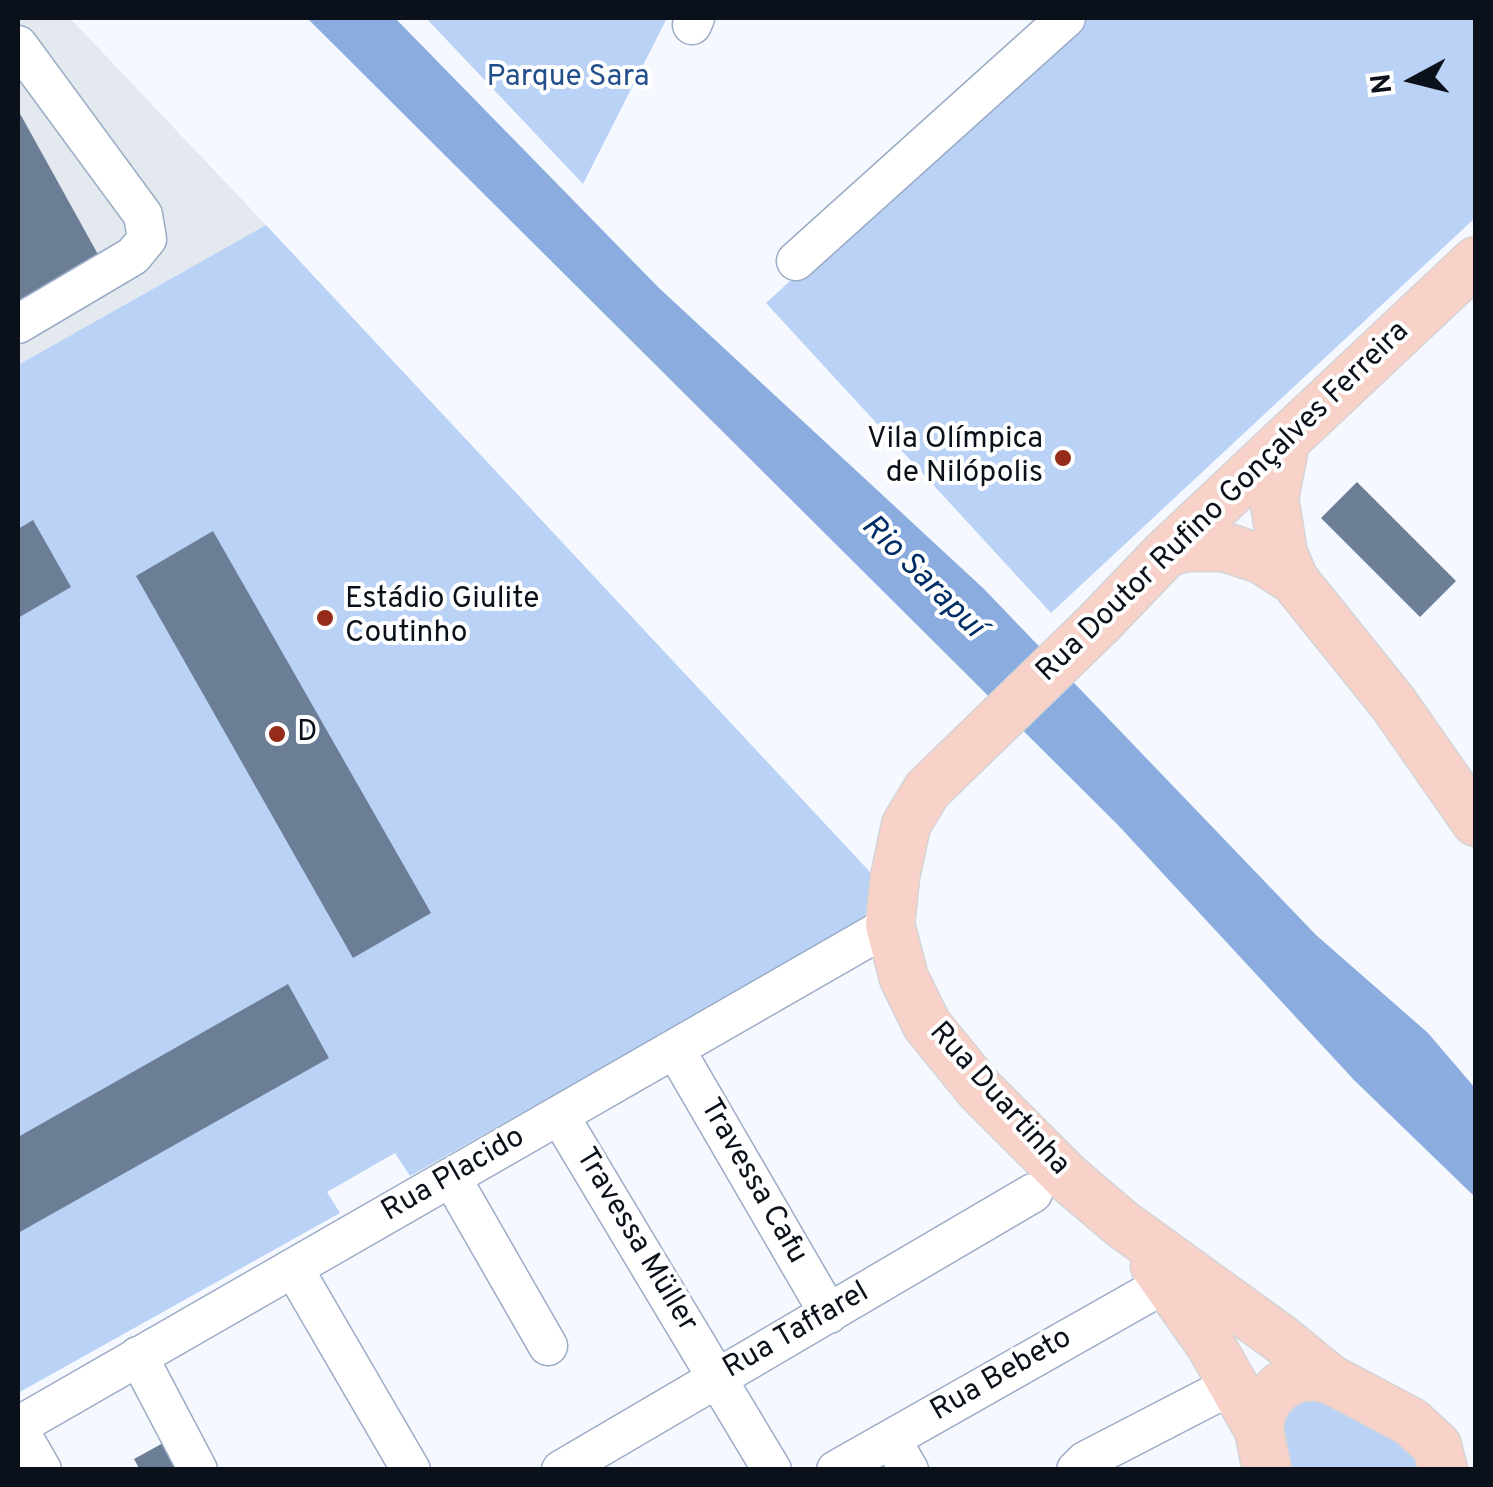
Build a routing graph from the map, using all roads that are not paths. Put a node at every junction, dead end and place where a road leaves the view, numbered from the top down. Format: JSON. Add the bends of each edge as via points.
{"nodes":[{"id":1,"x":1066,"y":18,"type":"edge"},
{"id":2,"x":18,"y":45,"type":"edge"},
{"id":3,"x":796,"y":261,"type":"dead end"},
{"id":4,"x":1474,"y":265,"type":"edge"},
{"id":5,"x":18,"y":324,"type":"edge"},
{"id":6,"x":1285,"y":442,"type":"junction"},
{"id":7,"x":1167,"y":552,"type":"junction"},
{"id":8,"x":1294,"y":580,"type":"junction"},
{"id":9,"x":972,"y":744,"type":"joint"},
{"id":10,"x":1476,"y":822,"type":"edge"},
{"id":11,"x":890,"y":925,"type":"junction"},
{"id":12,"x":675,"y":1049,"type":"junction"},
{"id":13,"x":560,"y":1115,"type":"junction"},
{"id":14,"x":452,"y":1177,"type":"junction"},
{"id":15,"x":1033,"y":1193,"type":"dead end"},
{"id":16,"x":1122,"y":1224,"type":"junction"},
{"id":17,"x":294,"y":1269,"type":"junction"},
{"id":18,"x":1168,"y":1282,"type":"junction"},
{"id":19,"x":829,"y":1314,"type":"junction"},
{"id":20,"x":548,"y":1346,"type":"dead end"},
{"id":21,"x":138,"y":1356,"type":"junction"},
{"id":22,"x":717,"y":1378,"type":"junction"},
{"id":23,"x":1330,"y":1379,"type":"junction"},
{"id":24,"x":1234,"y":1384,"type":"junction"},
{"id":25,"x":1411,"y":1422,"type":"junction"},
{"id":26,"x":18,"y":1427,"type":"edge"},
{"id":27,"x":1476,"y":1434,"type":"edge"},
{"id":28,"x":1263,"y":1450,"type":"edge"},
{"id":29,"x":900,"y":1454,"type":"edge"},
{"id":30,"x":42,"y":1470,"type":"edge"},
{"id":31,"x":198,"y":1470,"type":"edge"},
{"id":32,"x":411,"y":1470,"type":"edge"},
{"id":33,"x":561,"y":1470,"type":"edge"},
{"id":34,"x":772,"y":1470,"type":"edge"},
{"id":35,"x":836,"y":1470,"type":"edge"},
{"id":36,"x":1076,"y":1470,"type":"edge"},
{"id":37,"x":1444,"y":1470,"type":"edge"}],
"edges":[{"from":1,"to":3,"type":"street"},
{"from":2,"to":5,"type":"street","via":[[144,215],[148,239],[133,256]]},
{"from":4,"to":6,"type":"main road","name":"Rua Doutor Rufino Gonçalves Ferreira"},
{"from":6,"to":7,"type":"main road","name":"Rua Doutor Rufino Gonçalves Ferreira"},
{"from":6,"to":8,"type":"main road","via":[[1274,498],[1282,554]]},
{"from":7,"to":8,"type":"main road","via":[[1225,548],[1261,559]]},
{"from":7,"to":9,"type":"main road","name":"Rua Doutor Rufino Gonçalves Ferreira"},
{"from":8,"to":10,"type":"main road"},
{"from":9,"to":11,"type":"main road","name":"Rua Duartinha","via":[[927,790],[906,825]]},
{"from":11,"to":12,"type":"street","name":"Rua Placido"},
{"from":11,"to":16,"type":"main road","name":"Rua Duartinha","via":[[926,1026],[992,1103]]},
{"from":12,"to":13,"type":"street","name":"Rua Placido"},
{"from":12,"to":19,"type":"street","name":"Travessa Cafu"},
{"from":13,"to":14,"type":"street","name":"Rua Placido"},
{"from":13,"to":22,"type":"street","name":"Travessa Müller"},
{"from":14,"to":17,"type":"street","name":"Rua Placido"},
{"from":14,"to":20,"type":"street"},
{"from":15,"to":19,"type":"street","name":"Rua Taffarel"},
{"from":16,"to":18,"type":"main road","name":"Rua Duartinha"},
{"from":16,"to":23,"type":"main road","name":"Rua Duartinha"},
{"from":17,"to":21,"type":"street","name":"Rua Placido"},
{"from":17,"to":32,"type":"street"},
{"from":18,"to":24,"type":"main road","name":"Rua Duartinha"},
{"from":18,"to":29,"type":"street","name":"Rua Bebeto"},
{"from":19,"to":22,"type":"street","name":"Rua Taffarel"},
{"from":21,"to":26,"type":"street","name":"Rua Placido"},
{"from":21,"to":31,"type":"street"},
{"from":22,"to":33,"type":"street","name":"Rua Taffarel"},
{"from":22,"to":34,"type":"street","name":"Travessa Müller"},
{"from":23,"to":25,"type":"main road","name":"Rua Duartinha"},
{"from":23,"to":28,"type":"main road","via":[[1296,1378],[1269,1398],[1262,1413]]},
{"from":24,"to":28,"type":"main road","name":"Rua Duartinha"},
{"from":24,"to":36,"type":"street"},
{"from":25,"to":27,"type":"main road"},
{"from":25,"to":37,"type":"main road","via":[[1436,1446]]},
{"from":26,"to":30,"type":"street"},
{"from":29,"to":35,"type":"street","name":"Rua Bebeto"}]}
